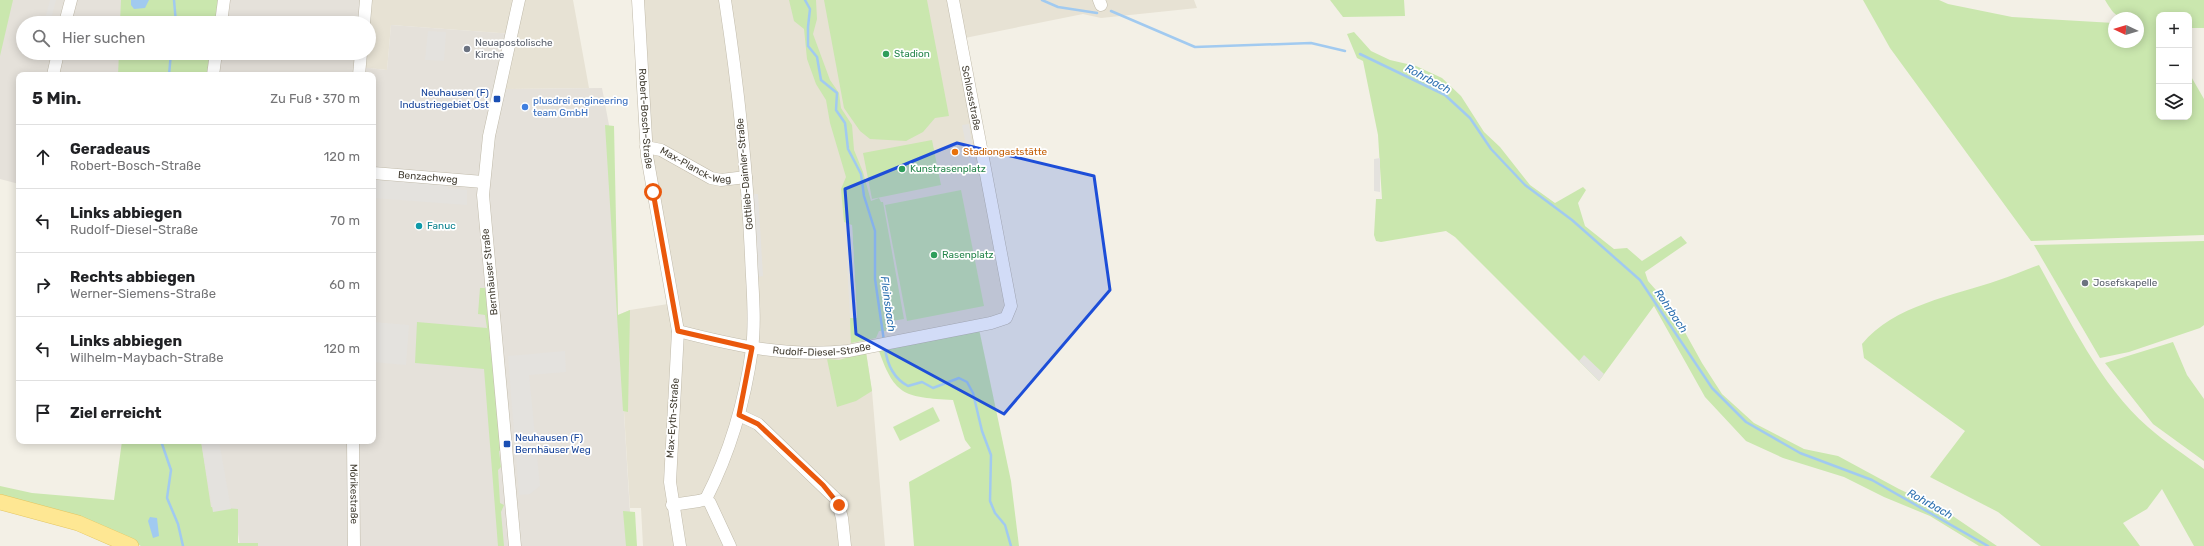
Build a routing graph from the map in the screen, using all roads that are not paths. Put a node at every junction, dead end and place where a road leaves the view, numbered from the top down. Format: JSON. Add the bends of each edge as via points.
{"nodes":[{"id":1,"x":71,"y":0,"type":"edge"},
{"id":2,"x":224,"y":0,"type":"edge"},
{"id":3,"x":366,"y":0,"type":"edge"},
{"id":4,"x":519,"y":0,"type":"edge"},
{"id":5,"x":638,"y":0,"type":"edge"},
{"id":6,"x":725,"y":0,"type":"edge"},
{"id":7,"x":953,"y":0,"type":"edge"},
{"id":8,"x":67,"y":16,"type":"edge"},
{"id":9,"x":222,"y":16,"type":"edge"},
{"id":10,"x":365,"y":16,"type":"edge"},
{"id":11,"x":56,"y":60,"type":"edge"},
{"id":12,"x":215,"y":60,"type":"edge"},
{"id":13,"x":360,"y":60,"type":"edge"},
{"id":14,"x":54,"y":72,"type":"edge"},
{"id":15,"x":213,"y":72,"type":"edge"},
{"id":16,"x":359,"y":72,"type":"edge"},
{"id":17,"x":646,"y":147,"type":"junction"},
{"id":18,"x":376,"y":173,"type":"edge"},
{"id":19,"x":746,"y":177,"type":"junction"},
{"id":20,"x":483,"y":182,"type":"junction"},
{"id":21,"x":1009,"y":313,"type":"joint"},
{"id":22,"x":678,"y":331,"type":"junction"},
{"id":23,"x":752,"y":348,"type":"junction"},
{"id":24,"x":739,"y":415,"type":"junction"},
{"id":25,"x":353,"y":444,"type":"edge"},
{"id":26,"x":706,"y":498,"type":"junction"},
{"id":27,"x":0,"y":502,"type":"edge"},
{"id":28,"x":672,"y":505,"type":"junction"},
{"id":29,"x":131,"y":546,"type":"edge"},
{"id":30,"x":354,"y":546,"type":"edge"},
{"id":31,"x":515,"y":546,"type":"edge"},
{"id":32,"x":680,"y":546,"type":"edge"},
{"id":33,"x":730,"y":546,"type":"edge"},
{"id":34,"x":845,"y":546,"type":"edge"}],
"edges":[{"from":1,"to":8,"type":"street"},
{"from":2,"to":9,"type":"street"},
{"from":3,"to":10,"type":"street"},
{"from":4,"to":20,"type":"street","name":"Bernhäuser Straße","via":[[492,119]]},
{"from":5,"to":17,"type":"street","name":"Robert-Bosch-Straße"},
{"from":6,"to":19,"type":"street","name":"Gottlieb-Daimler-Straße","via":[[734,57]]},
{"from":7,"to":21,"type":"street","name":"Schlossstraße","via":[[1011,306]]},
{"from":11,"to":14,"type":"street"},
{"from":12,"to":15,"type":"street"},
{"from":13,"to":16,"type":"street"},
{"from":17,"to":19,"type":"street","name":"Max-Planck-Weg","via":[[660,150],[711,178],[721,180]]},
{"from":17,"to":22,"type":"street","name":"Robert-Bosch-Straße"},
{"from":18,"to":20,"type":"street","name":"Benzachweg"},
{"from":19,"to":23,"type":"street","name":"Gottlieb-Daimler-Straße","via":[[754,319]]},
{"from":20,"to":31,"type":"street","name":"Bernhäuser Straße","via":[[485,231]]},
{"from":21,"to":23,"type":"street","name":"Rudolf-Diesel-Straße","via":[[998,321],[848,351],[803,354]]},
{"from":22,"to":23,"type":"street","name":"Rudolf-Diesel-Straße"},
{"from":22,"to":28,"type":"street","name":"Max-Eyth-Straße","via":[[670,445]]},
{"from":23,"to":24,"type":"street","name":"Gottlieb-Daimler-Straße"},
{"from":24,"to":26,"type":"street","name":"Gottlieb-Daimler-Straße"},
{"from":24,"to":34,"type":"street","via":[[758,424],[837,500]]},
{"from":25,"to":30,"type":"street","name":"Mörikestraße"},
{"from":26,"to":28,"type":"street","via":[[699,502]]},
{"from":26,"to":33,"type":"street"},
{"from":27,"to":29,"type":"main road","via":[[72,521]]},
{"from":28,"to":32,"type":"street","name":"Max-Eyth-Straße"}]}
